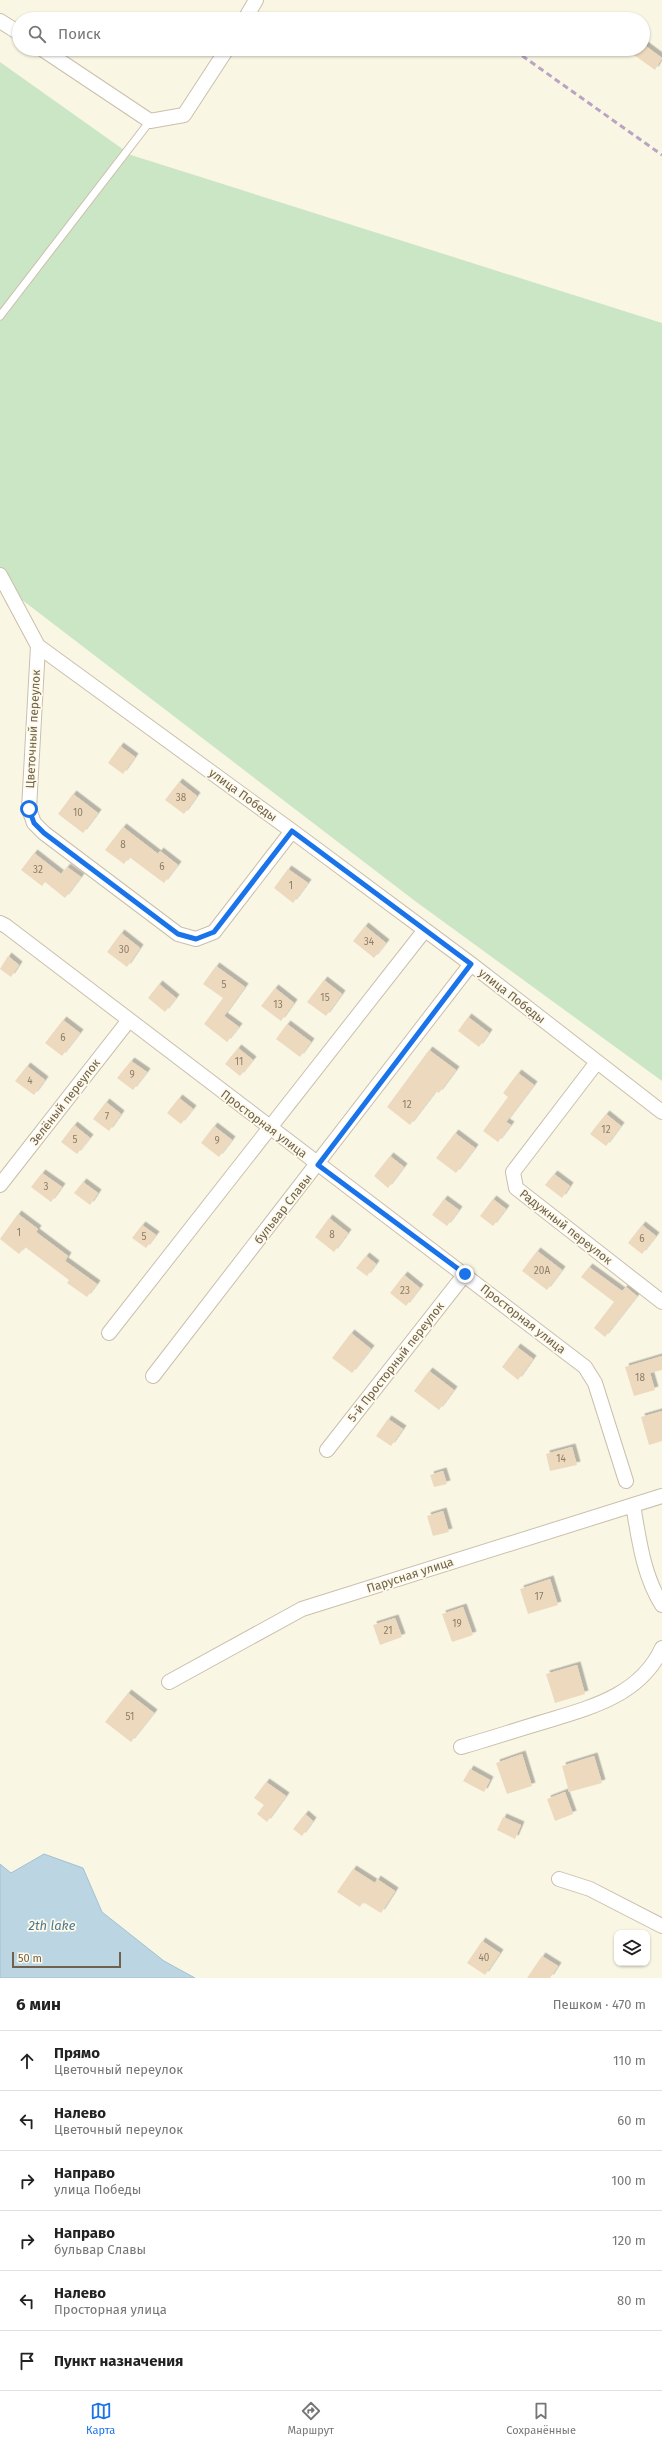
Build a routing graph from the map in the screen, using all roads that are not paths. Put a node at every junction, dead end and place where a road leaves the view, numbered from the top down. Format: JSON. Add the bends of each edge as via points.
{"nodes":[{"id":1,"x":256,"y":0,"type":"edge"},
{"id":2,"x":249,"y":12,"type":"edge"},
{"id":3,"x":0,"y":21,"type":"edge"},
{"id":4,"x":12,"y":29,"type":"edge"},
{"id":5,"x":52,"y":56,"type":"edge"},
{"id":6,"x":222,"y":56,"type":"edge"},
{"id":7,"x":150,"y":121,"type":"junction"},
{"id":8,"x":0,"y":316,"type":"edge"},
{"id":9,"x":0,"y":576,"type":"edge"},
{"id":10,"x":38,"y":646,"type":"junction"},
{"id":11,"x":292,"y":831,"type":"junction"},
{"id":12,"x":0,"y":923,"type":"edge"},
{"id":13,"x":424,"y":931,"type":"junction"},
{"id":14,"x":471,"y":964,"type":"junction"},
{"id":15,"x":129,"y":1020,"type":"junction"},
{"id":16,"x":597,"y":1062,"type":"junction"},
{"id":17,"x":662,"y":1112,"type":"edge"},
{"id":18,"x":270,"y":1128,"type":"junction"},
{"id":19,"x":318,"y":1165,"type":"junction"},
{"id":20,"x":0,"y":1185,"type":"edge"},
{"id":21,"x":465,"y":1274,"type":"junction"},
{"id":22,"x":662,"y":1302,"type":"edge"},
{"id":23,"x":109,"y":1333,"type":"dead end"},
{"id":24,"x":153,"y":1376,"type":"dead end"},
{"id":25,"x":327,"y":1450,"type":"dead end"},
{"id":26,"x":626,"y":1481,"type":"dead end"},
{"id":27,"x":662,"y":1496,"type":"edge"},
{"id":28,"x":633,"y":1505,"type":"junction"},
{"id":29,"x":662,"y":1605,"type":"edge"},
{"id":30,"x":662,"y":1648,"type":"edge"},
{"id":31,"x":169,"y":1682,"type":"dead end"},
{"id":32,"x":461,"y":1747,"type":"dead end"},
{"id":33,"x":559,"y":1879,"type":"dead end"},
{"id":34,"x":662,"y":1926,"type":"edge"}],
"edges":[{"from":1,"to":2,"type":"street"},
{"from":3,"to":4,"type":"street"},
{"from":5,"to":7,"type":"street"},
{"from":6,"to":7,"type":"street","via":[[184,115]]},
{"from":7,"to":8,"type":"lane"},
{"from":9,"to":10,"type":"street","name":"улица Победы"},
{"from":10,"to":11,"type":"street","name":"улица Победы"},
{"from":10,"to":11,"type":"street","name":"Цветочный переулок","via":[[29,809],[34,823],[178,934],[196,939],[214,932]]},
{"from":11,"to":13,"type":"street","name":"улица Победы"},
{"from":12,"to":15,"type":"street","name":"Просторная улица"},
{"from":13,"to":14,"type":"street","name":"улица Победы"},
{"from":13,"to":18,"type":"street"},
{"from":14,"to":16,"type":"street","name":"улица Победы"},
{"from":14,"to":19,"type":"street","name":"бульвар Славы"},
{"from":15,"to":18,"type":"street","name":"Просторная улица"},
{"from":15,"to":20,"type":"street","name":"Зелёный переулок"},
{"from":16,"to":17,"type":"street","name":"улица Победы"},
{"from":16,"to":22,"type":"street","name":"Радужный переулок","via":[[512,1172],[516,1188]]},
{"from":18,"to":19,"type":"street","name":"Просторная улица"},
{"from":18,"to":23,"type":"street"},
{"from":19,"to":21,"type":"street","name":"Просторная улица"},
{"from":19,"to":24,"type":"street","name":"бульвар Славы"},
{"from":21,"to":25,"type":"street","name":"5-й Просторный переулок"},
{"from":21,"to":26,"type":"street","name":"Просторная улица","via":[[585,1367],[595,1383]]},
{"from":27,"to":28,"type":"street","name":"Парусная улица"},
{"from":28,"to":29,"type":"street","via":[[642,1560]]},
{"from":28,"to":31,"type":"street","name":"Парусная улица","via":[[302,1609]]},
{"from":30,"to":32,"type":"street","via":[[644,1676],[602,1704]]},
{"from":33,"to":34,"type":"street","via":[[590,1889]]}]}
